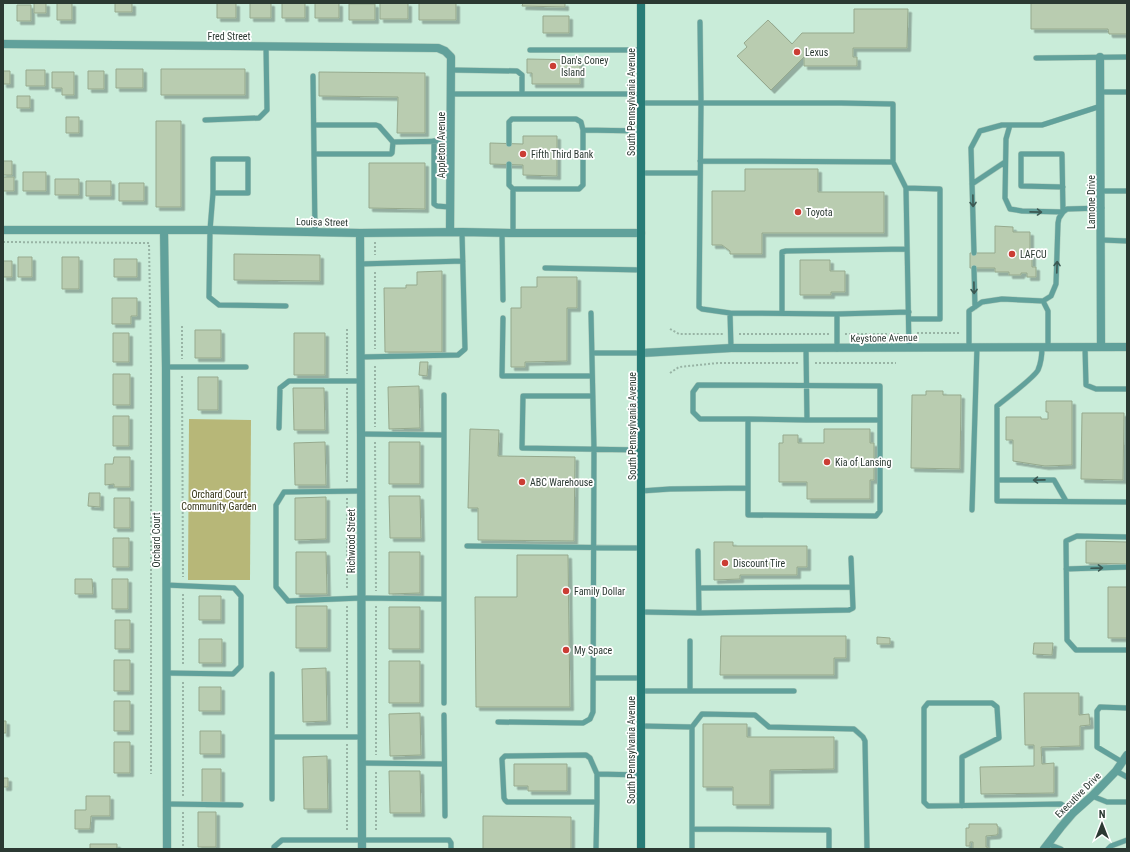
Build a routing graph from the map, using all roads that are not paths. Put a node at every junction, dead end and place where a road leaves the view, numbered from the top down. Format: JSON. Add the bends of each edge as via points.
{"nodes":[{"id":1,"x":641,"y":3,"type":"edge"},
{"id":2,"x":700,"y":22,"type":"dead end"},
{"id":3,"x":3,"y":44,"type":"edge"},
{"id":4,"x":266,"y":46,"type":"junction"},
{"id":5,"x":530,"y":50,"type":"dead end"},
{"id":6,"x":642,"y":50,"type":"junction"},
{"id":7,"x":451,"y":57,"type":"joint"},
{"id":8,"x":1100,"y":57,"type":"junction"},
{"id":9,"x":1127,"y":57,"type":"edge"},
{"id":10,"x":1036,"y":58,"type":"dead end"},
{"id":11,"x":451,"y":70,"type":"junction"},
{"id":12,"x":314,"y":76,"type":"dead end"},
{"id":13,"x":1101,"y":92,"type":"junction"},
{"id":14,"x":1127,"y":92,"type":"edge"},
{"id":15,"x":451,"y":94,"type":"junction"},
{"id":16,"x":522,"y":94,"type":"junction"},
{"id":17,"x":642,"y":94,"type":"junction"},
{"id":18,"x":701,"y":103,"type":"junction"},
{"id":19,"x":641,"y":104,"type":"junction"},
{"id":20,"x":1101,"y":106,"type":"junction"},
{"id":21,"x":205,"y":120,"type":"dead end"},
{"id":22,"x":314,"y":125,"type":"junction"},
{"id":23,"x":1010,"y":125,"type":"junction"},
{"id":24,"x":583,"y":130,"type":"junction"},
{"id":25,"x":641,"y":131,"type":"junction"},
{"id":26,"x":434,"y":141,"type":"junction"},
{"id":27,"x":451,"y":141,"type":"junction"},
{"id":28,"x":392,"y":142,"type":"junction"},
{"id":29,"x":509,"y":144,"type":"dead end"},
{"id":30,"x":315,"y":154,"type":"junction"},
{"id":31,"x":700,"y":161,"type":"junction"},
{"id":32,"x":893,"y":162,"type":"junction"},
{"id":33,"x":1005,"y":162,"type":"junction"},
{"id":34,"x":509,"y":164,"type":"dead end"},
{"id":35,"x":641,"y":173,"type":"junction"},
{"id":36,"x":700,"y":173,"type":"junction"},
{"id":37,"x":972,"y":184,"type":"junction"},
{"id":38,"x":1063,"y":187,"type":"junction"},
{"id":39,"x":906,"y":188,"type":"junction"},
{"id":40,"x":513,"y":189,"type":"junction"},
{"id":41,"x":1102,"y":191,"type":"junction"},
{"id":42,"x":1127,"y":191,"type":"edge"},
{"id":43,"x":213,"y":193,"type":"junction"},
{"id":44,"x":450,"y":207,"type":"junction"},
{"id":45,"x":1102,"y":208,"type":"junction"},
{"id":46,"x":1063,"y":212,"type":"junction"},
{"id":47,"x":3,"y":230,"type":"edge"},
{"id":48,"x":210,"y":230,"type":"junction"},
{"id":49,"x":164,"y":231,"type":"junction"},
{"id":50,"x":315,"y":231,"type":"junction"},
{"id":51,"x":450,"y":232,"type":"junction"},
{"id":52,"x":462,"y":232,"type":"junction"},
{"id":53,"x":360,"y":233,"type":"junction"},
{"id":54,"x":502,"y":233,"type":"junction"},
{"id":55,"x":513,"y":233,"type":"junction"},
{"id":56,"x":641,"y":233,"type":"junction"},
{"id":57,"x":1102,"y":240,"type":"junction"},
{"id":58,"x":1127,"y":241,"type":"edge"},
{"id":59,"x":907,"y":249,"type":"junction"},
{"id":60,"x":974,"y":253,"type":"dead end"},
{"id":61,"x":463,"y":261,"type":"junction"},
{"id":62,"x":360,"y":264,"type":"junction"},
{"id":63,"x":545,"y":268,"type":"dead end"},
{"id":64,"x":974,"y":268,"type":"dead end"},
{"id":65,"x":642,"y":270,"type":"junction"},
{"id":66,"x":502,"y":300,"type":"dead end"},
{"id":67,"x":1043,"y":300,"type":"junction"},
{"id":68,"x":286,"y":306,"type":"dead end"},
{"id":69,"x":975,"y":307,"type":"junction"},
{"id":70,"x":730,"y":312,"type":"junction"},
{"id":71,"x":909,"y":312,"type":"junction"},
{"id":72,"x":591,"y":313,"type":"dead end"},
{"id":73,"x":782,"y":313,"type":"junction"},
{"id":74,"x":836,"y":314,"type":"junction"},
{"id":75,"x":503,"y":318,"type":"dead end"},
{"id":76,"x":909,"y":319,"type":"junction"},
{"id":77,"x":1101,"y":347,"type":"junction"},
{"id":78,"x":1127,"y":347,"type":"edge"},
{"id":79,"x":731,"y":348,"type":"junction"},
{"id":80,"x":806,"y":348,"type":"junction"},
{"id":81,"x":909,"y":348,"type":"junction"},
{"id":82,"x":973,"y":348,"type":"junction"},
{"id":83,"x":1045,"y":348,"type":"junction"},
{"id":84,"x":1085,"y":348,"type":"junction"},
{"id":85,"x":837,"y":349,"type":"junction"},
{"id":86,"x":592,"y":353,"type":"junction"},
{"id":87,"x":642,"y":353,"type":"junction"},
{"id":88,"x":361,"y":357,"type":"junction"},
{"id":89,"x":166,"y":367,"type":"junction"},
{"id":90,"x":246,"y":367,"type":"dead end"},
{"id":91,"x":592,"y":376,"type":"junction"},
{"id":92,"x":361,"y":381,"type":"junction"},
{"id":93,"x":807,"y":386,"type":"junction"},
{"id":94,"x":1127,"y":389,"type":"edge"},
{"id":95,"x":444,"y":395,"type":"dead end"},
{"id":96,"x":592,"y":396,"type":"junction"},
{"id":97,"x":748,"y":419,"type":"junction"},
{"id":98,"x":807,"y":420,"type":"junction"},
{"id":99,"x":880,"y":420,"type":"junction"},
{"id":100,"x":279,"y":428,"type":"dead end"},
{"id":101,"x":361,"y":434,"type":"junction"},
{"id":102,"x":444,"y":435,"type":"junction"},
{"id":103,"x":594,"y":449,"type":"junction"},
{"id":104,"x":641,"y":450,"type":"junction"},
{"id":105,"x":997,"y":480,"type":"junction"},
{"id":106,"x":748,"y":488,"type":"junction"},
{"id":107,"x":362,"y":491,"type":"junction"},
{"id":108,"x":641,"y":491,"type":"junction"},
{"id":109,"x":1066,"y":500,"type":"junction"},
{"id":110,"x":1127,"y":502,"type":"edge"},
{"id":111,"x":972,"y":510,"type":"dead end"},
{"id":112,"x":1127,"y":537,"type":"edge"},
{"id":113,"x":467,"y":546,"type":"dead end"},
{"id":114,"x":593,"y":547,"type":"junction"},
{"id":115,"x":640,"y":548,"type":"junction"},
{"id":116,"x":698,"y":551,"type":"dead end"},
{"id":117,"x":851,"y":558,"type":"dead end"},
{"id":118,"x":1127,"y":567,"type":"edge"},
{"id":119,"x":1066,"y":569,"type":"junction"},
{"id":120,"x":166,"y":585,"type":"junction"},
{"id":121,"x":852,"y":587,"type":"junction"},
{"id":122,"x":699,"y":588,"type":"junction"},
{"id":123,"x":361,"y":598,"type":"junction"},
{"id":124,"x":444,"y":599,"type":"junction"},
{"id":125,"x":641,"y":612,"type":"junction"},
{"id":126,"x":699,"y":613,"type":"junction"},
{"id":127,"x":690,"y":641,"type":"dead end"},
{"id":128,"x":1127,"y":650,"type":"edge"},
{"id":129,"x":167,"y":673,"type":"junction"},
{"id":130,"x":272,"y":674,"type":"dead end"},
{"id":131,"x":594,"y":678,"type":"junction"},
{"id":132,"x":641,"y":678,"type":"junction"},
{"id":133,"x":641,"y":691,"type":"junction"},
{"id":134,"x":690,"y":691,"type":"junction"},
{"id":135,"x":794,"y":691,"type":"dead end"},
{"id":136,"x":444,"y":703,"type":"dead end"},
{"id":137,"x":1127,"y":708,"type":"edge"},
{"id":138,"x":444,"y":715,"type":"dead end"},
{"id":139,"x":498,"y":722,"type":"dead end"},
{"id":140,"x":641,"y":726,"type":"junction"},
{"id":141,"x":692,"y":727,"type":"junction"},
{"id":142,"x":272,"y":737,"type":"junction"},
{"id":143,"x":361,"y":737,"type":"junction"},
{"id":144,"x":1127,"y":755,"type":"edge"},
{"id":145,"x":1122,"y":762,"type":"junction"},
{"id":146,"x":361,"y":763,"type":"junction"},
{"id":147,"x":444,"y":764,"type":"junction"},
{"id":148,"x":1116,"y":771,"type":"junction"},
{"id":149,"x":597,"y":774,"type":"junction"},
{"id":150,"x":641,"y":775,"type":"junction"},
{"id":151,"x":1127,"y":777,"type":"edge"},
{"id":152,"x":1092,"y":796,"type":"junction"},
{"id":153,"x":272,"y":799,"type":"dead end"},
{"id":154,"x":597,"y":802,"type":"junction"},
{"id":155,"x":1127,"y":802,"type":"edge"},
{"id":156,"x":167,"y":804,"type":"junction"},
{"id":157,"x":241,"y":806,"type":"dead end"},
{"id":158,"x":962,"y":806,"type":"junction"},
{"id":159,"x":1073,"y":813,"type":"junction"},
{"id":160,"x":445,"y":816,"type":"dead end"},
{"id":161,"x":692,"y":829,"type":"junction"},
{"id":162,"x":362,"y":840,"type":"junction"},
{"id":163,"x":1127,"y":840,"type":"edge"},
{"id":164,"x":1046,"y":846,"type":"edge"},
{"id":165,"x":167,"y":849,"type":"edge"},
{"id":166,"x":274,"y":849,"type":"edge"},
{"id":167,"x":362,"y":849,"type":"edge"},
{"id":168,"x":452,"y":849,"type":"edge"},
{"id":169,"x":596,"y":849,"type":"edge"},
{"id":170,"x":641,"y":849,"type":"edge"},
{"id":171,"x":692,"y":849,"type":"edge"},
{"id":172,"x":829,"y":849,"type":"edge"},
{"id":173,"x":867,"y":849,"type":"edge"},
{"id":174,"x":1061,"y":849,"type":"edge"},
{"id":175,"x":1108,"y":849,"type":"edge"}],
"edges":[{"from":1,"to":6,"type":"main road","name":"South Pennsylvania Avenue"},
{"from":2,"to":18,"type":"lane"},
{"from":3,"to":4,"type":"street","name":"Fred Street"},
{"from":4,"to":7,"type":"street","name":"Fred Street","via":[[438,48],[446,51]]},
{"from":4,"to":21,"type":"lane","via":[[267,110],[259,118]]},
{"from":5,"to":6,"type":"lane"},
{"from":6,"to":17,"type":"main road","name":"South Pennsylvania Avenue"},
{"from":7,"to":11,"type":"street","name":"Appleton Avenue"},
{"from":8,"to":9,"type":"lane"},
{"from":8,"to":10,"type":"lane"},
{"from":8,"to":13,"type":"street","name":"Lamone Drive"},
{"from":11,"to":15,"type":"street","name":"Appleton Avenue"},
{"from":11,"to":16,"type":"lane","via":[[517,71],[522,75]]},
{"from":12,"to":22,"type":"lane"},
{"from":13,"to":14,"type":"lane"},
{"from":13,"to":20,"type":"street","name":"Lamone Drive"},
{"from":15,"to":16,"type":"lane"},
{"from":15,"to":27,"type":"street","name":"Appleton Avenue"},
{"from":16,"to":17,"type":"lane"},
{"from":17,"to":19,"type":"main road","name":"South Pennsylvania Avenue"},
{"from":18,"to":19,"type":"lane"},
{"from":18,"to":31,"type":"lane"},
{"from":18,"to":32,"type":"lane","via":[[893,104]]},
{"from":19,"to":25,"type":"main road","name":"South Pennsylvania Avenue"},
{"from":20,"to":23,"type":"lane","via":[[1042,125]]},
{"from":20,"to":41,"type":"street","name":"Lamone Drive"},
{"from":22,"to":28,"type":"lane","via":[[376,125]]},
{"from":22,"to":30,"type":"lane"},
{"from":23,"to":33,"type":"lane","via":[[1006,139]]},
{"from":23,"to":37,"type":"lane","via":[[980,131],[971,148]]},
{"from":24,"to":25,"type":"lane"},
{"from":24,"to":29,"type":"lane","via":[[581,122],[576,120],[512,120],[509,122]]},
{"from":24,"to":40,"type":"lane","via":[[581,188]]},
{"from":25,"to":35,"type":"main road","name":"South Pennsylvania Avenue"},
{"from":26,"to":27,"type":"lane"},
{"from":26,"to":28,"type":"lane"},
{"from":26,"to":44,"type":"lane","via":[[434,204]]},
{"from":27,"to":44,"type":"street","name":"Appleton Avenue"},
{"from":28,"to":30,"type":"lane","via":[[391,154]]},
{"from":30,"to":50,"type":"lane"},
{"from":31,"to":32,"type":"lane"},
{"from":31,"to":36,"type":"lane"},
{"from":32,"to":39,"type":"lane"},
{"from":33,"to":37,"type":"lane"},
{"from":33,"to":46,"type":"lane","one_way":true,"via":[[1005,198],[1010,209]]},
{"from":34,"to":40,"type":"lane","via":[[510,185]]},
{"from":35,"to":36,"type":"lane"},
{"from":35,"to":56,"type":"main road","name":"South Pennsylvania Avenue"},
{"from":36,"to":70,"type":"lane","via":[[699,307]]},
{"from":37,"to":60,"type":"lane","one_way":true},
{"from":38,"to":38,"type":"lane","via":[[1062,154],[1021,154],[1021,186]]},
{"from":38,"to":46,"type":"lane"},
{"from":39,"to":59,"type":"lane"},
{"from":39,"to":76,"type":"lane","via":[[940,189],[940,320]]},
{"from":40,"to":55,"type":"lane"},
{"from":41,"to":42,"type":"lane"},
{"from":41,"to":45,"type":"street","name":"Lamone Drive"},
{"from":43,"to":43,"type":"lane","via":[[213,159],[248,159],[248,193]]},
{"from":43,"to":48,"type":"lane"},
{"from":44,"to":51,"type":"street","name":"Appleton Avenue"},
{"from":45,"to":46,"type":"lane","via":[[1067,209]]},
{"from":45,"to":57,"type":"street","name":"Lamone Drive"},
{"from":67,"to":46,"type":"lane","one_way":true,"via":[[1051,296],[1056,284],[1058,223]]},
{"from":47,"to":49,"type":"street","name":"Louisa Street"},
{"from":48,"to":49,"type":"street","name":"Louisa Street"},
{"from":48,"to":50,"type":"street","name":"Louisa Street"},
{"from":48,"to":68,"type":"lane","via":[[209,297],[219,305]]},
{"from":49,"to":89,"type":"street","name":"Orchard Court"},
{"from":50,"to":53,"type":"street","name":"Louisa Street"},
{"from":51,"to":52,"type":"street","name":"Louisa Street"},
{"from":51,"to":53,"type":"street","name":"Louisa Street"},
{"from":52,"to":54,"type":"street","name":"Louisa Street"},
{"from":52,"to":61,"type":"lane"},
{"from":53,"to":62,"type":"street","name":"Richwood Street"},
{"from":54,"to":55,"type":"street","name":"Louisa Street"},
{"from":54,"to":66,"type":"lane"},
{"from":55,"to":56,"type":"street","name":"Louisa Street"},
{"from":56,"to":65,"type":"main road","name":"South Pennsylvania Avenue"},
{"from":57,"to":58,"type":"lane"},
{"from":57,"to":77,"type":"street","name":"Lamone Drive"},
{"from":59,"to":71,"type":"lane"},
{"from":59,"to":73,"type":"lane","via":[[782,252]]},
{"from":61,"to":62,"type":"lane"},
{"from":61,"to":88,"type":"lane","via":[[465,349],[458,355]]},
{"from":62,"to":88,"type":"street","name":"Richwood Street"},
{"from":63,"to":65,"type":"lane"},
{"from":64,"to":69,"type":"lane","one_way":true},
{"from":65,"to":87,"type":"main road","name":"South Pennsylvania Avenue"},
{"from":67,"to":69,"type":"lane","via":[[1002,299],[982,302]]},
{"from":67,"to":83,"type":"lane","via":[[1048,311]]},
{"from":69,"to":82,"type":"lane","via":[[969,311],[969,333]]},
{"from":70,"to":73,"type":"lane"},
{"from":70,"to":79,"type":"lane"},
{"from":71,"to":74,"type":"lane"},
{"from":71,"to":76,"type":"lane"},
{"from":72,"to":86,"type":"lane"},
{"from":73,"to":74,"type":"lane"},
{"from":74,"to":85,"type":"lane"},
{"from":75,"to":91,"type":"lane","via":[[502,376]]},
{"from":76,"to":81,"type":"lane"},
{"from":77,"to":78,"type":"street","name":"Keystone Avenue"},
{"from":77,"to":84,"type":"street","name":"Keystone Avenue"},
{"from":79,"to":80,"type":"street","name":"Keystone Avenue"},
{"from":79,"to":87,"type":"street","name":"Keystone Avenue"},
{"from":80,"to":85,"type":"street","name":"Keystone Avenue"},
{"from":80,"to":93,"type":"lane"},
{"from":81,"to":82,"type":"street","name":"Keystone Avenue"},
{"from":81,"to":85,"type":"street","name":"Keystone Avenue"},
{"from":82,"to":83,"type":"street","name":"Keystone Avenue"},
{"from":82,"to":111,"type":"lane"},
{"from":83,"to":84,"type":"street","name":"Keystone Avenue"},
{"from":83,"to":105,"type":"lane","via":[[1038,371],[997,406]]},
{"from":84,"to":94,"type":"lane","via":[[1086,385],[1096,389]]},
{"from":86,"to":87,"type":"lane"},
{"from":86,"to":91,"type":"lane"},
{"from":87,"to":104,"type":"main road","name":"South Pennsylvania Avenue"},
{"from":88,"to":92,"type":"street","name":"Richwood Street"},
{"from":89,"to":90,"type":"lane"},
{"from":89,"to":120,"type":"street","name":"Orchard Court"},
{"from":91,"to":96,"type":"lane"},
{"from":92,"to":100,"type":"lane","via":[[289,381],[280,388]]},
{"from":92,"to":101,"type":"street","name":"Richwood Street"},
{"from":93,"to":97,"type":"lane","via":[[698,385],[693,392],[693,412],[700,419]]},
{"from":93,"to":98,"type":"lane"},
{"from":93,"to":99,"type":"lane","via":[[880,386]]},
{"from":95,"to":102,"type":"lane"},
{"from":96,"to":103,"type":"lane"},
{"from":96,"to":103,"type":"lane","via":[[523,396],[522,448]]},
{"from":97,"to":98,"type":"lane"},
{"from":97,"to":106,"type":"lane"},
{"from":98,"to":99,"type":"lane"},
{"from":99,"to":106,"type":"lane","via":[[880,511],[876,516],[748,515]]},
{"from":101,"to":102,"type":"lane"},
{"from":101,"to":107,"type":"street","name":"Richwood Street"},
{"from":102,"to":124,"type":"lane"},
{"from":103,"to":104,"type":"lane"},
{"from":103,"to":114,"type":"lane"},
{"from":104,"to":108,"type":"main road","name":"South Pennsylvania Avenue"},
{"from":109,"to":105,"type":"lane","one_way":true,"via":[[1054,480]]},
{"from":105,"to":109,"type":"lane","via":[[997,501]]},
{"from":106,"to":108,"type":"lane"},
{"from":107,"to":123,"type":"street","name":"Richwood Street"},
{"from":107,"to":123,"type":"lane","via":[[284,492],[276,504],[276,587],[288,601]]},
{"from":108,"to":115,"type":"main road","name":"South Pennsylvania Avenue"},
{"from":109,"to":110,"type":"lane"},
{"from":112,"to":119,"type":"lane","via":[[1077,536],[1066,541]]},
{"from":113,"to":114,"type":"lane"},
{"from":114,"to":115,"type":"lane"},
{"from":114,"to":131,"type":"lane"},
{"from":115,"to":125,"type":"main road","name":"South Pennsylvania Avenue"},
{"from":116,"to":122,"type":"lane"},
{"from":117,"to":121,"type":"lane"},
{"from":119,"to":118,"type":"lane","one_way":true},
{"from":119,"to":128,"type":"lane","via":[[1067,640],[1076,650]]},
{"from":120,"to":129,"type":"street","name":"Orchard Court"},
{"from":120,"to":129,"type":"lane","via":[[234,588],[241,596],[241,666],[233,674]]},
{"from":121,"to":122,"type":"lane"},
{"from":121,"to":126,"type":"lane","via":[[853,608],[849,610]]},
{"from":122,"to":126,"type":"lane"},
{"from":123,"to":124,"type":"lane"},
{"from":123,"to":143,"type":"street","name":"Richwood Street"},
{"from":124,"to":136,"type":"lane"},
{"from":125,"to":126,"type":"lane"},
{"from":125,"to":132,"type":"main road","name":"South Pennsylvania Avenue"},
{"from":127,"to":134,"type":"lane"},
{"from":129,"to":156,"type":"street","name":"Orchard Court"},
{"from":130,"to":142,"type":"lane"},
{"from":131,"to":132,"type":"lane"},
{"from":131,"to":139,"type":"lane","via":[[593,712],[590,719],[583,723]]},
{"from":132,"to":133,"type":"main road","name":"South Pennsylvania Avenue"},
{"from":133,"to":134,"type":"lane"},
{"from":133,"to":140,"type":"main road","name":"South Pennsylvania Avenue"},
{"from":134,"to":135,"type":"lane"},
{"from":137,"to":145,"type":"lane","via":[[1100,707],[1097,711],[1097,746]]},
{"from":138,"to":147,"type":"lane"},
{"from":140,"to":141,"type":"lane"},
{"from":140,"to":150,"type":"main road","name":"South Pennsylvania Avenue"},
{"from":141,"to":161,"type":"lane"},
{"from":141,"to":173,"type":"lane","via":[[702,714],[755,715],[769,727],[854,729],[865,741]]},
{"from":142,"to":143,"type":"lane"},
{"from":142,"to":153,"type":"lane"},
{"from":143,"to":146,"type":"street","name":"Richwood Street"},
{"from":144,"to":145,"type":"street","name":"Executive Drive"},
{"from":145,"to":148,"type":"street","name":"Executive Drive"},
{"from":146,"to":147,"type":"lane"},
{"from":146,"to":162,"type":"street","name":"Richwood Street"},
{"from":147,"to":160,"type":"lane"},
{"from":148,"to":151,"type":"lane"},
{"from":148,"to":152,"type":"street","name":"Executive Drive"},
{"from":149,"to":150,"type":"lane"},
{"from":149,"to":154,"type":"lane"},
{"from":149,"to":154,"type":"lane","via":[[586,755],[505,756],[502,759],[504,798],[507,802]]},
{"from":150,"to":170,"type":"main road","name":"South Pennsylvania Avenue"},
{"from":152,"to":155,"type":"lane","via":[[1106,802]]},
{"from":152,"to":159,"type":"street","name":"Executive Drive"},
{"from":154,"to":169,"type":"lane"},
{"from":156,"to":157,"type":"lane"},
{"from":156,"to":165,"type":"street","name":"Orchard Court"},
{"from":158,"to":158,"type":"lane","via":[[928,806],[924,802],[924,708],[928,703],[992,703],[997,707],[999,738],[962,756]]},
{"from":158,"to":159,"type":"lane","via":[[1061,804]]},
{"from":159,"to":164,"type":"street","name":"Executive Drive"},
{"from":161,"to":171,"type":"lane"},
{"from":161,"to":172,"type":"lane","via":[[829,830]]},
{"from":162,"to":166,"type":"lane","via":[[282,840]]},
{"from":162,"to":167,"type":"street","name":"Richwood Street"},
{"from":162,"to":168,"type":"lane","via":[[449,840]]},
{"from":163,"to":175,"type":"lane"},
{"from":164,"to":174,"type":"lane"}]}
